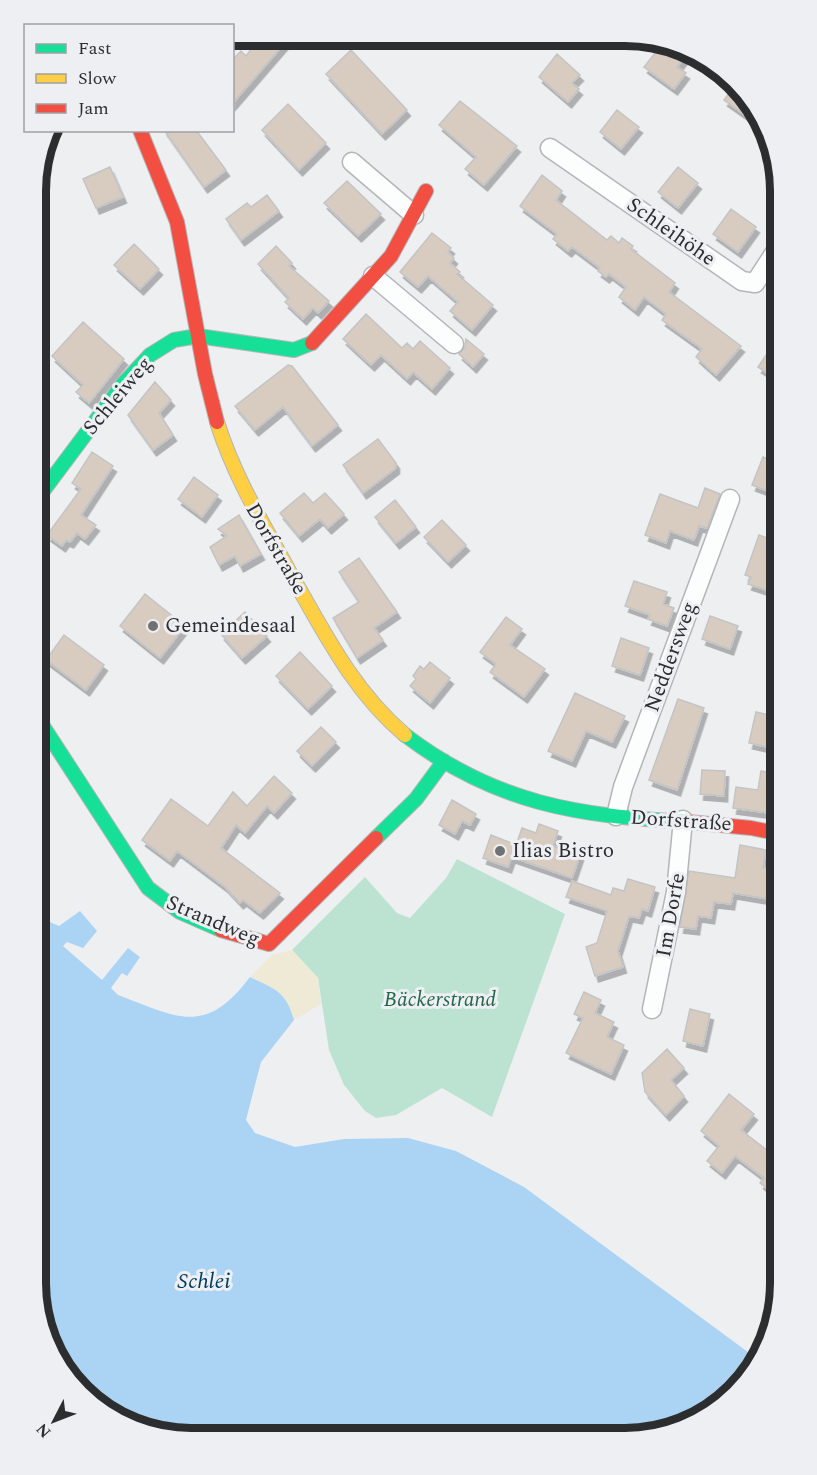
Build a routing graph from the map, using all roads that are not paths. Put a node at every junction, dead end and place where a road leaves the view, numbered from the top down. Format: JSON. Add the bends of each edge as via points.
{"nodes":[{"id":1,"x":141,"y":132,"type":"edge"},
{"id":2,"x":550,"y":148,"type":"dead end"},
{"id":3,"x":352,"y":162,"type":"dead end"},
{"id":4,"x":426,"y":191,"type":"dead end"},
{"id":5,"x":414,"y":215,"type":"junction"},
{"id":6,"x":770,"y":260,"type":"edge"},
{"id":7,"x":373,"y":276,"type":"junction"},
{"id":8,"x":198,"y":336,"type":"junction"},
{"id":9,"x":454,"y":344,"type":"dead end"},
{"id":10,"x":46,"y":473,"type":"edge"},
{"id":11,"x":730,"y":499,"type":"dead end"},
{"id":12,"x":46,"y":731,"type":"edge"},
{"id":13,"x":444,"y":761,"type":"junction"},
{"id":14,"x":616,"y":816,"type":"junction"},
{"id":15,"x":682,"y":820,"type":"junction"},
{"id":16,"x":770,"y":831,"type":"edge"},
{"id":17,"x":652,"y":1009,"type":"dead end"}],
"edges":[{"from":1,"to":8,"type":"street","name":"Dorfstraße","via":[[180,233]]},
{"from":2,"to":6,"type":"street","name":"Schleihöhe","via":[[742,281],[755,283]]},
{"from":3,"to":5,"type":"street"},
{"from":4,"to":5,"type":"street"},
{"from":5,"to":7,"type":"street","via":[[391,256]]},
{"from":7,"to":8,"type":"street","via":[[312,343],[294,350]]},
{"from":7,"to":9,"type":"street"},
{"from":8,"to":10,"type":"street","name":"Schleiweg","via":[[174,340],[150,355]]},
{"from":8,"to":13,"type":"street","name":"Dorfstraße","via":[[215,418],[228,456],[247,498],[335,652],[370,702],[405,735]]},
{"from":11,"to":14,"type":"street","name":"Neddersweg","via":[[623,787]]},
{"from":12,"to":13,"type":"street","name":"Strandweg","via":[[154,895],[172,908],[269,944],[416,799]]},
{"from":13,"to":14,"type":"street","name":"Dorfstraße","via":[[495,787],[546,805]]},
{"from":14,"to":15,"type":"street","name":"Dorfstraße"},
{"from":15,"to":16,"type":"street","name":"Dorfstraße"},
{"from":15,"to":17,"type":"street","name":"Im Dorfe","via":[[676,892]]}]}
